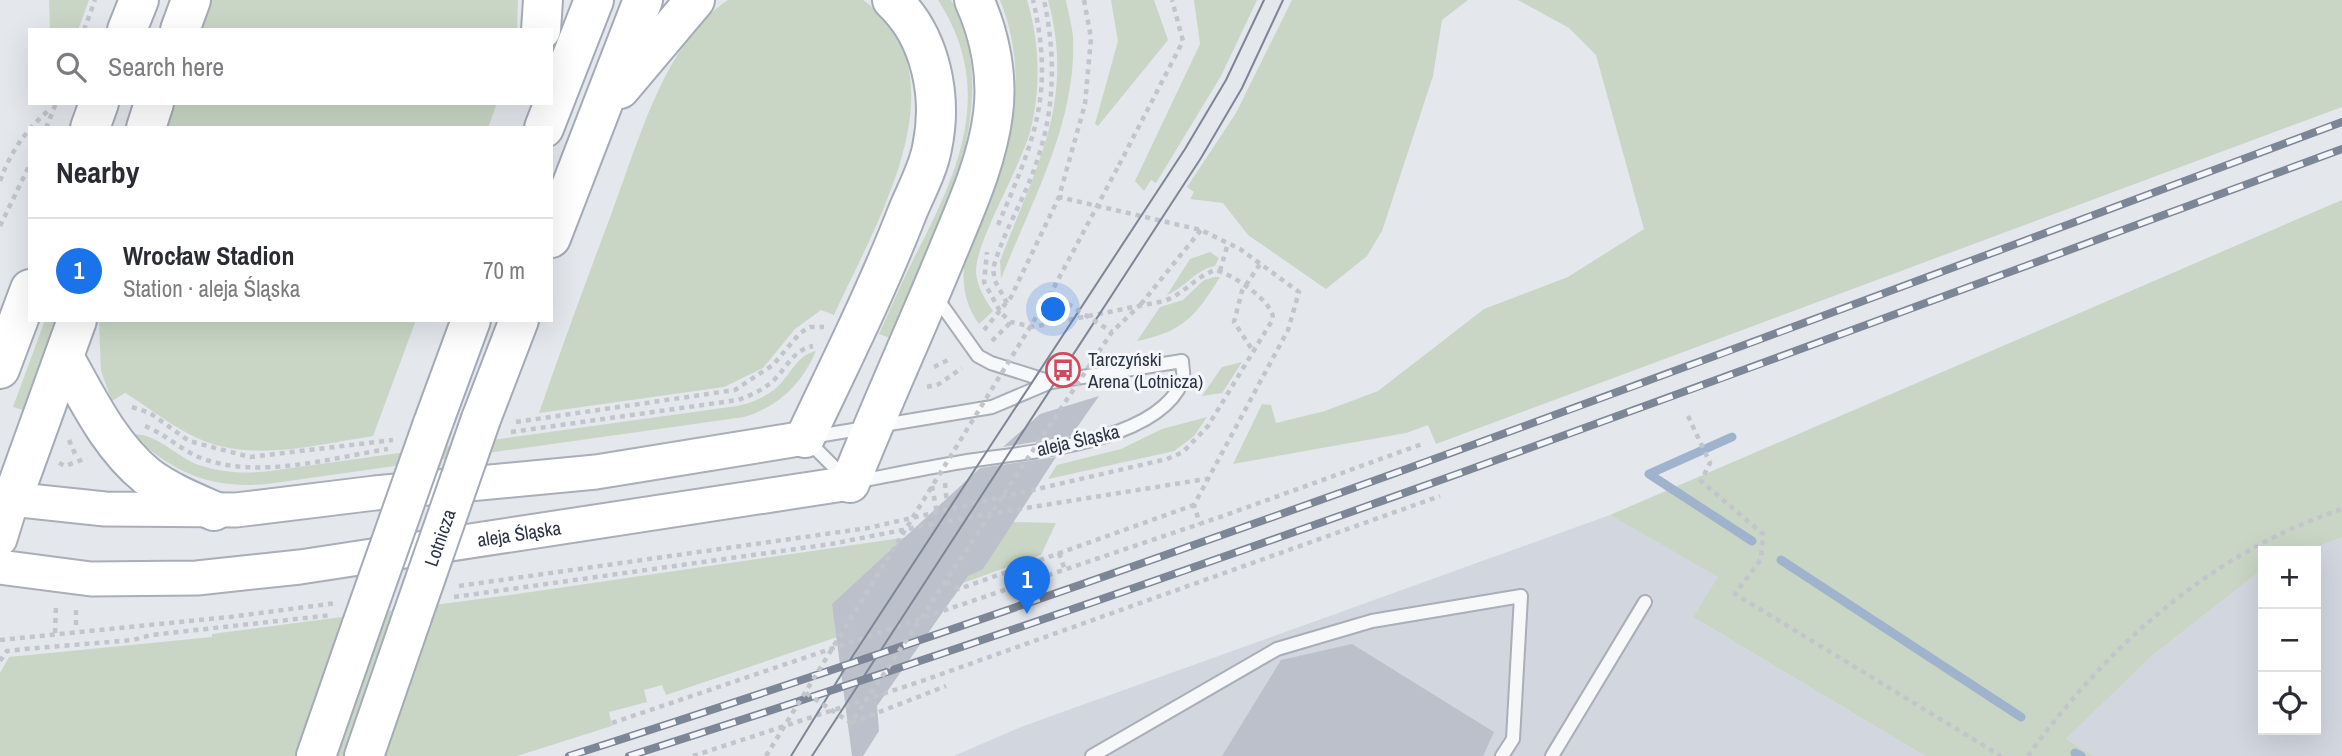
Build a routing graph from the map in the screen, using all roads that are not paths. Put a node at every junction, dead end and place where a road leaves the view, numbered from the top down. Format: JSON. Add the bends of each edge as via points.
{"nodes":[{"id":1,"x":139,"y":0,"type":"edge"},
{"id":2,"x":191,"y":0,"type":"edge"},
{"id":3,"x":543,"y":0,"type":"edge"},
{"id":4,"x":594,"y":0,"type":"edge"},
{"id":5,"x":643,"y":0,"type":"edge"},
{"id":6,"x":695,"y":0,"type":"edge"},
{"id":7,"x":892,"y":0,"type":"edge"},
{"id":8,"x":974,"y":0,"type":"edge"},
{"id":9,"x":128,"y":28,"type":"edge"},
{"id":10,"x":181,"y":28,"type":"edge"},
{"id":11,"x":541,"y":28,"type":"edge"},
{"id":12,"x":98,"y":105,"type":"edge"},
{"id":13,"x":153,"y":105,"type":"edge"},
{"id":14,"x":530,"y":105,"type":"edge"},
{"id":15,"x":553,"y":105,"type":"edge"},
{"id":16,"x":553,"y":105,"type":"edge"},
{"id":17,"x":598,"y":115,"type":"junction"},
{"id":18,"x":91,"y":126,"type":"edge"},
{"id":19,"x":147,"y":126,"type":"edge"},
{"id":20,"x":526,"y":126,"type":"edge"},
{"id":21,"x":545,"y":126,"type":"edge"},
{"id":22,"x":553,"y":233,"type":"edge"},
{"id":23,"x":931,"y":291,"type":"junction"},
{"id":24,"x":28,"y":294,"type":"edge"},
{"id":25,"x":76,"y":322,"type":"edge"},
{"id":26,"x":470,"y":322,"type":"edge"},
{"id":27,"x":518,"y":322,"type":"edge"},
{"id":28,"x":64,"y":357,"type":"junction"},
{"id":29,"x":0,"y":369,"type":"edge"},
{"id":30,"x":1051,"y":382,"type":"junction"},
{"id":31,"x":873,"y":427,"type":"junction"},
{"id":32,"x":805,"y":438,"type":"junction"},
{"id":33,"x":850,"y":483,"type":"junction"},
{"id":34,"x":6,"y":499,"type":"edge"},
{"id":35,"x":214,"y":512,"type":"junction"},
{"id":36,"x":0,"y":538,"type":"edge"},
{"id":37,"x":0,"y":567,"type":"edge"},
{"id":38,"x":1645,"y":602,"type":"dead end"},
{"id":39,"x":317,"y":753,"type":"edge"},
{"id":40,"x":364,"y":756,"type":"edge"},
{"id":41,"x":1092,"y":756,"type":"edge"},
{"id":42,"x":1502,"y":756,"type":"edge"},
{"id":43,"x":1552,"y":756,"type":"edge"}],
"edges":[{"from":1,"to":9,"type":"main road"},
{"from":2,"to":10,"type":"main road"},
{"from":3,"to":11,"type":"main road"},
{"from":4,"to":15,"type":"main road"},
{"from":5,"to":17,"type":"main road"},
{"from":6,"to":17,"type":"main road"},
{"from":7,"to":32,"type":"main road","via":[[905,12],[924,48],[936,85],[932,149],[896,242]]},
{"from":8,"to":23,"type":"main road","via":[[993,59],[994,112],[970,198]]},
{"from":12,"to":18,"type":"main road"},
{"from":13,"to":19,"type":"main road"},
{"from":14,"to":20,"type":"main road"},
{"from":16,"to":21,"type":"main road"},
{"from":17,"to":22,"type":"main road"},
{"from":23,"to":30,"type":"lane","via":[[978,356]]},
{"from":23,"to":31,"type":"main road"},
{"from":24,"to":29,"type":"main road"},
{"from":25,"to":28,"type":"main road"},
{"from":26,"to":39,"type":"main road","bridge":true,"via":[[432,426],[352,613]]},
{"from":27,"to":40,"type":"main road","name":"Lotnicza","bridge":true},
{"from":28,"to":34,"type":"main road"},
{"from":28,"to":35,"type":"main road","via":[[125,456],[167,489]]},
{"from":30,"to":31,"type":"lane","name":"aleja Śląska","via":[[992,407]]},
{"from":30,"to":33,"type":"lane","name":"aleja Śląska","via":[[1182,361],[1184,380],[1149,416],[1121,431],[1076,444]]},
{"from":31,"to":32,"type":"lane","name":"aleja Śląska"},
{"from":31,"to":33,"type":"main road"},
{"from":32,"to":33,"type":"lane"},
{"from":32,"to":35,"type":"street","name":"aleja Śląska","via":[[597,472]]},
{"from":33,"to":37,"type":"street","name":"aleja Śląska","via":[[300,567],[197,578],[91,579]]},
{"from":34,"to":35,"type":"street","name":"aleja Śląska","via":[[105,509]]},
{"from":34,"to":36,"type":"street"},
{"from":38,"to":43,"type":"lane"},
{"from":41,"to":42,"type":"lane","via":[[1277,649],[1372,621],[1521,596],[1513,739]]}]}
